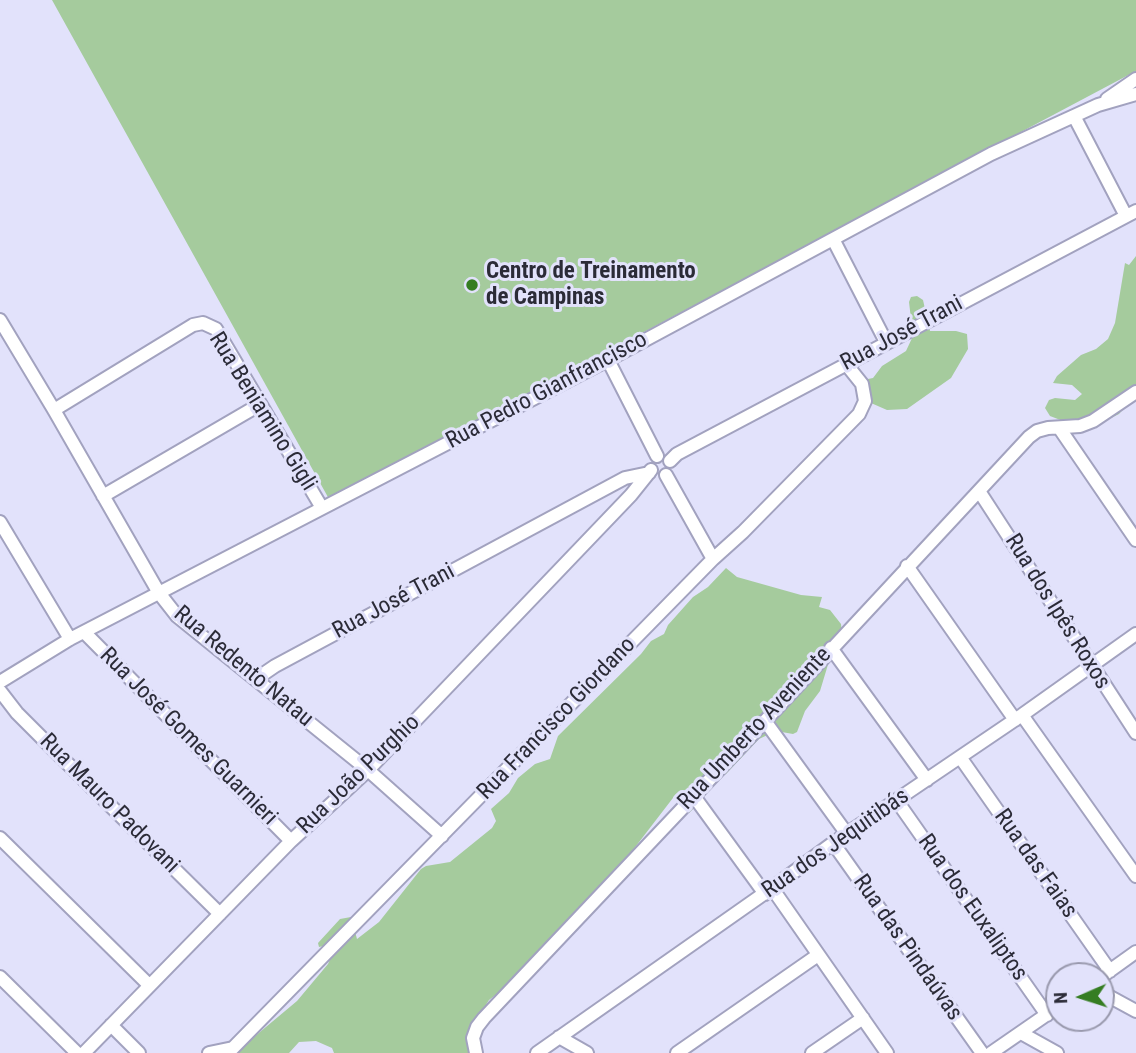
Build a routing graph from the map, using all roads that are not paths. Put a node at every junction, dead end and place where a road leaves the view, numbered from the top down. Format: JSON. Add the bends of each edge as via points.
{"nodes":[{"id":1,"x":1136,"y":79,"type":"edge"},
{"id":2,"x":1136,"y":94,"type":"edge"},
{"id":3,"x":1098,"y":105,"type":"junction"},
{"id":4,"x":1074,"y":116,"type":"junction"},
{"id":5,"x":1131,"y":214,"type":"edge"},
{"id":6,"x":833,"y":239,"type":"junction"},
{"id":7,"x":0,"y":320,"type":"edge"},
{"id":8,"x":886,"y":342,"type":"junction"},
{"id":9,"x":608,"y":360,"type":"junction"},
{"id":10,"x":846,"y":365,"type":"junction"},
{"id":11,"x":1136,"y":392,"type":"edge"},
{"id":12,"x":260,"y":405,"type":"junction"},
{"id":13,"x":54,"y":410,"type":"junction"},
{"id":14,"x":1060,"y":429,"type":"junction"},
{"id":15,"x":657,"y":456,"type":"junction"},
{"id":16,"x":670,"y":461,"type":"junction"},
{"id":17,"x":656,"y":473,"type":"junction"},
{"id":18,"x":608,"y":488,"type":"junction"},
{"id":19,"x":979,"y":491,"type":"junction"},
{"id":20,"x":631,"y":495,"type":"junction"},
{"id":21,"x":103,"y":496,"type":"junction"},
{"id":22,"x":322,"y":508,"type":"junction"},
{"id":23,"x":0,"y":522,"type":"edge"},
{"id":24,"x":1136,"y":540,"type":"edge"},
{"id":25,"x":713,"y":559,"type":"junction"},
{"id":26,"x":907,"y":566,"type":"junction"},
{"id":27,"x":159,"y":593,"type":"junction"},
{"id":28,"x":84,"y":632,"type":"junction"},
{"id":29,"x":1136,"y":634,"type":"edge"},
{"id":30,"x":69,"y":639,"type":"junction"},
{"id":31,"x":831,"y":648,"type":"junction"},
{"id":32,"x":1093,"y":664,"type":"junction"},
{"id":33,"x":256,"y":679,"type":"junction"},
{"id":34,"x":0,"y":682,"type":"edge"},
{"id":35,"x":0,"y":691,"type":"edge"},
{"id":36,"x":1018,"y":718,"type":"junction"},
{"id":37,"x":765,"y":722,"type":"junction"},
{"id":38,"x":1136,"y":733,"type":"edge"},
{"id":39,"x":960,"y":757,"type":"junction"},
{"id":40,"x":368,"y":770,"type":"junction"},
{"id":41,"x":928,"y":780,"type":"junction"},
{"id":42,"x":694,"y":795,"type":"junction"},
{"id":43,"x":897,"y":801,"type":"junction"},
{"id":44,"x":847,"y":834,"type":"junction"},
{"id":45,"x":442,"y":836,"type":"junction"},
{"id":46,"x":0,"y":838,"type":"edge"},
{"id":47,"x":291,"y":841,"type":"junction"},
{"id":48,"x":833,"y":843,"type":"junction"},
{"id":49,"x":1136,"y":876,"type":"edge"},
{"id":50,"x":768,"y":891,"type":"junction"},
{"id":51,"x":220,"y":914,"type":"junction"},
{"id":52,"x":1136,"y":952,"type":"edge"},
{"id":53,"x":818,"y":955,"type":"junction"},
{"id":54,"x":1097,"y":962,"type":"edge"},
{"id":55,"x":1115,"y":967,"type":"edge"},
{"id":56,"x":0,"y":977,"type":"edge"},
{"id":57,"x":149,"y":985,"type":"junction"},
{"id":58,"x":1115,"y":1000,"type":"edge"},
{"id":59,"x":1136,"y":1011,"type":"edge"},
{"id":60,"x":1045,"y":1012,"type":"edge"},
{"id":61,"x":1045,"y":1016,"type":"edge"},
{"id":62,"x":863,"y":1018,"type":"junction"},
{"id":63,"x":110,"y":1025,"type":"junction"},
{"id":64,"x":1021,"y":1033,"type":"junction"},
{"id":65,"x":559,"y":1037,"type":"junction"},
{"id":66,"x":77,"y":1053,"type":"edge"},
{"id":67,"x":84,"y":1053,"type":"edge"},
{"id":68,"x":139,"y":1053,"type":"edge"},
{"id":69,"x":209,"y":1053,"type":"edge"},
{"id":70,"x":476,"y":1053,"type":"edge"},
{"id":71,"x":537,"y":1053,"type":"edge"},
{"id":72,"x":587,"y":1053,"type":"edge"},
{"id":73,"x":677,"y":1053,"type":"edge"},
{"id":74,"x":811,"y":1053,"type":"edge"},
{"id":75,"x":887,"y":1053,"type":"edge"},
{"id":76,"x":982,"y":1053,"type":"edge"},
{"id":77,"x":991,"y":1053,"type":"edge"},
{"id":78,"x":1057,"y":1053,"type":"edge"}],
"edges":[{"from":1,"to":3,"type":"street","name":"Rua Pedro Gianfrancisco"},
{"from":2,"to":3,"type":"street","name":"Rua Pedro Gianfrancisco"},
{"from":3,"to":4,"type":"street","name":"Rua Pedro Gianfrancisco"},
{"from":4,"to":5,"type":"street"},
{"from":4,"to":6,"type":"street","name":"Rua Pedro Gianfrancisco","via":[[991,154]]},
{"from":5,"to":8,"type":"street","name":"Rua José Trani"},
{"from":6,"to":8,"type":"street"},
{"from":6,"to":9,"type":"street","name":"Rua Pedro Gianfrancisco"},
{"from":7,"to":13,"type":"street","name":"Rua Redento Natau"},
{"from":8,"to":10,"type":"street","name":"Rua José Trani"},
{"from":9,"to":15,"type":"street"},
{"from":9,"to":22,"type":"street","name":"Rua Pedro Gianfrancisco"},
{"from":10,"to":16,"type":"street","name":"Rua José Trani"},
{"from":10,"to":25,"type":"street","name":"Rua Francisco Giordano","via":[[862,384],[865,401],[859,414]]},
{"from":11,"to":14,"type":"street","name":"Rua Umberto Aveniente","via":[[1093,421]]},
{"from":12,"to":13,"type":"street","name":"Rua Beniamino Gigli","via":[[216,329],[203,323]]},
{"from":12,"to":21,"type":"street"},
{"from":12,"to":22,"type":"street","name":"Rua Beniamino Gigli"},
{"from":13,"to":21,"type":"street","name":"Rua Redento Natau"},
{"from":14,"to":19,"type":"street","name":"Rua Umberto Aveniente","via":[[1048,428],[1029,437]]},
{"from":14,"to":24,"type":"street"},
{"from":15,"to":16,"type":"street"},
{"from":15,"to":17,"type":"street","via":[[652,461]]},
{"from":16,"to":17,"type":"street","via":[[670,469]]},
{"from":17,"to":18,"type":"street","name":"Rua José Trani","via":[[625,478]]},
{"from":17,"to":20,"type":"street","name":"Rua João Purghio"},
{"from":17,"to":25,"type":"street"},
{"from":18,"to":20,"type":"street"},
{"from":18,"to":33,"type":"street","name":"Rua José Trani"},
{"from":19,"to":26,"type":"street","name":"Rua Umberto Aveniente"},
{"from":19,"to":32,"type":"street","name":"Rua dos Ipês Roxos"},
{"from":20,"to":40,"type":"street","name":"Rua João Purghio"},
{"from":21,"to":27,"type":"street","name":"Rua Redento Natau"},
{"from":22,"to":27,"type":"street","name":"Rua Pedro Gianfrancisco"},
{"from":23,"to":30,"type":"street"},
{"from":25,"to":45,"type":"street","name":"Rua Francisco Giordano"},
{"from":26,"to":31,"type":"street","name":"Rua Umberto Aveniente"},
{"from":26,"to":36,"type":"street"},
{"from":27,"to":28,"type":"street","name":"Rua Pedro Gianfrancisco"},
{"from":27,"to":33,"type":"street","name":"Rua Redento Natau","via":[[177,616]]},
{"from":28,"to":30,"type":"street","name":"Rua Pedro Gianfrancisco"},
{"from":28,"to":47,"type":"street","name":"Rua José Gomes Guarnieri"},
{"from":29,"to":32,"type":"street","name":"Rua dos Jequitibás"},
{"from":30,"to":34,"type":"street","name":"Rua Pedro Gianfrancisco"},
{"from":31,"to":37,"type":"street","name":"Rua Umberto Aveniente"},
{"from":31,"to":41,"type":"street"},
{"from":32,"to":36,"type":"street","name":"Rua dos Jequitibás"},
{"from":32,"to":38,"type":"street","name":"Rua dos Ipês Roxos"},
{"from":33,"to":40,"type":"street","name":"Rua Redento Natau"},
{"from":35,"to":51,"type":"street","name":"Rua Mauro Padovani"},
{"from":36,"to":39,"type":"street","name":"Rua dos Jequitibás"},
{"from":36,"to":49,"type":"street"},
{"from":37,"to":42,"type":"street","name":"Rua Umberto Aveniente"},
{"from":37,"to":44,"type":"street"},
{"from":39,"to":41,"type":"street","name":"Rua dos Jequitibás"},
{"from":39,"to":54,"type":"street","name":"Rua das Faias"},
{"from":40,"to":45,"type":"street","name":"Rua Redento Natau"},
{"from":40,"to":47,"type":"street","name":"Rua João Purghio"},
{"from":41,"to":43,"type":"street","name":"Rua dos Jequitibás"},
{"from":42,"to":50,"type":"street"},
{"from":42,"to":70,"type":"street","name":"Rua Umberto Aveniente","via":[[484,1018],[473,1038]]},
{"from":43,"to":44,"type":"street","name":"Rua dos Jequitibás"},
{"from":43,"to":60,"type":"street","name":"Rua dos Euxaliptos"},
{"from":44,"to":48,"type":"street","name":"Rua dos Jequitibás"},
{"from":45,"to":69,"type":"street","name":"Rua Francisco Giordano","via":[[233,1048]]},
{"from":46,"to":57,"type":"street"},
{"from":47,"to":51,"type":"street","name":"Rua João Purghio"},
{"from":48,"to":50,"type":"street","name":"Rua dos Jequitibás"},
{"from":48,"to":76,"type":"street","name":"Rua das Pindaúvas"},
{"from":50,"to":53,"type":"street"},
{"from":50,"to":65,"type":"street","name":"Rua dos Jequitibás"},
{"from":51,"to":57,"type":"street","name":"Rua João Purghio"},
{"from":52,"to":55,"type":"street"},
{"from":53,"to":62,"type":"street"},
{"from":53,"to":73,"type":"street"},
{"from":56,"to":66,"type":"street"},
{"from":57,"to":63,"type":"street","name":"Rua João Purghio"},
{"from":58,"to":59,"type":"street"},
{"from":61,"to":64,"type":"street"},
{"from":62,"to":74,"type":"street"},
{"from":62,"to":75,"type":"street"},
{"from":63,"to":67,"type":"street","name":"Rua João Purghio"},
{"from":63,"to":68,"type":"street"},
{"from":64,"to":77,"type":"street"},
{"from":64,"to":78,"type":"street"},
{"from":65,"to":71,"type":"street","name":"Rua dos Jequitibás"},
{"from":65,"to":72,"type":"street"}]}
